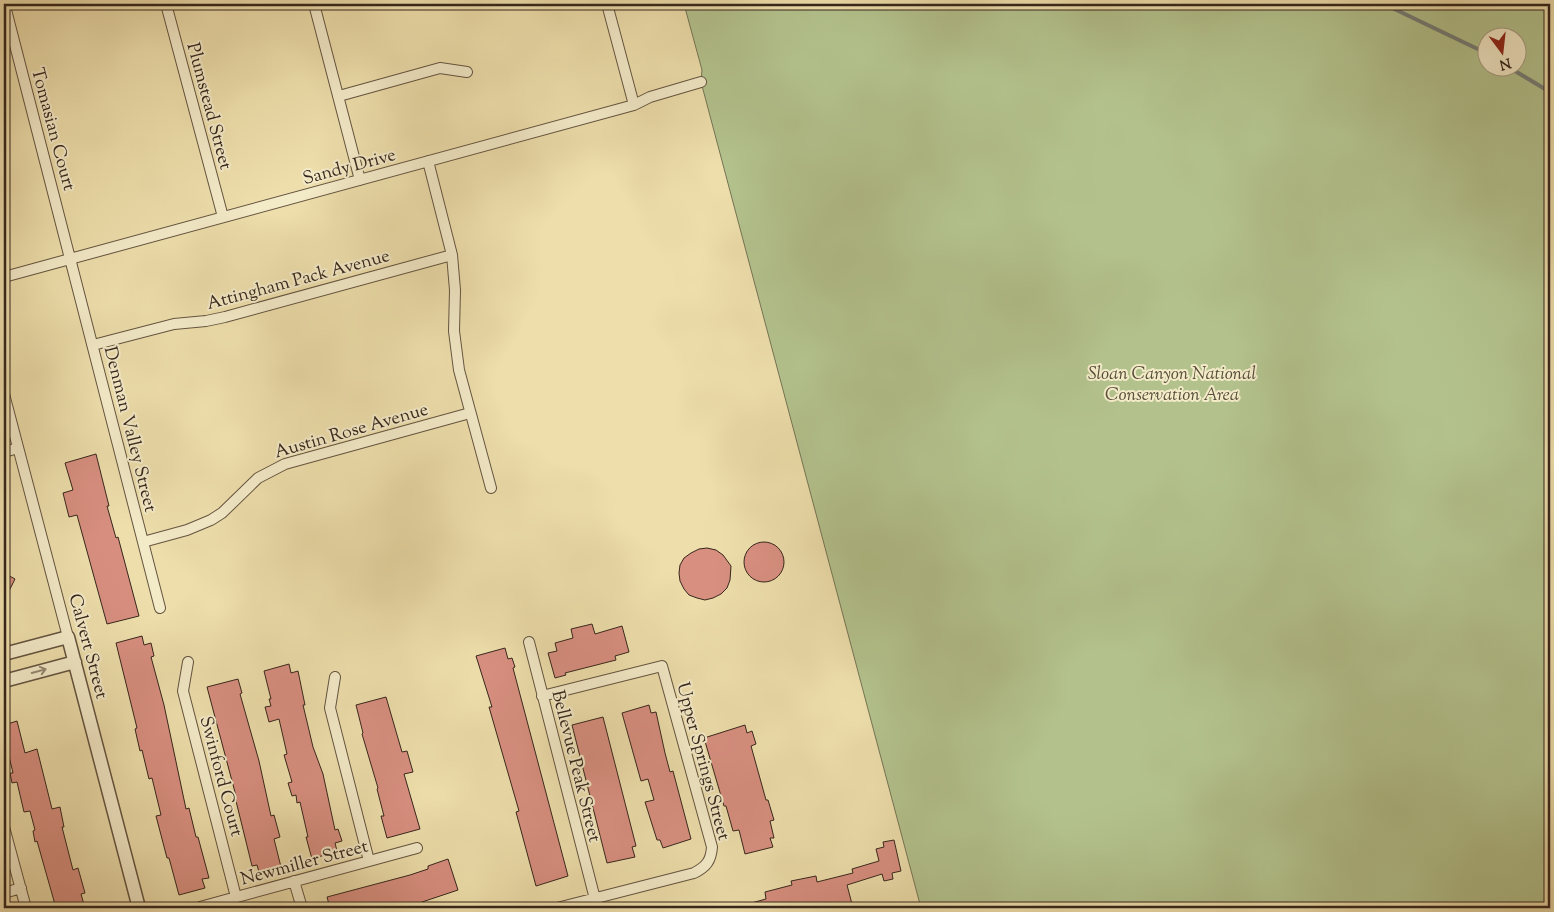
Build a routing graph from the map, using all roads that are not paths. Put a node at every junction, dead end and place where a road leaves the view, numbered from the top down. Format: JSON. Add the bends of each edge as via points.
{"nodes":[{"id":1,"x":166,"y":4,"type":"edge"},
{"id":2,"x":314,"y":4,"type":"edge"},
{"id":3,"x":607,"y":4,"type":"edge"},
{"id":4,"x":5,"y":6,"type":"dead end"},
{"id":5,"x":467,"y":72,"type":"dead end"},
{"id":6,"x":701,"y":82,"type":"dead end"},
{"id":7,"x":338,"y":96,"type":"junction"},
{"id":8,"x":634,"y":105,"type":"junction"},
{"id":9,"x":428,"y":161,"type":"junction"},
{"id":10,"x":360,"y":180,"type":"junction"},
{"id":11,"x":223,"y":217,"type":"junction"},
{"id":12,"x":452,"y":255,"type":"junction"},
{"id":13,"x":71,"y":259,"type":"junction"},
{"id":14,"x":4,"y":277,"type":"edge"},
{"id":15,"x":93,"y":345,"type":"junction"},
{"id":16,"x":4,"y":394,"type":"edge"},
{"id":17,"x":470,"y":413,"type":"junction"},
{"id":18,"x":18,"y":448,"type":"junction"},
{"id":19,"x":4,"y":452,"type":"edge"},
{"id":20,"x":491,"y":488,"type":"dead end"},
{"id":21,"x":143,"y":542,"type":"junction"},
{"id":22,"x":160,"y":608,"type":"dead end"},
{"id":23,"x":68,"y":637,"type":"junction"},
{"id":24,"x":529,"y":642,"type":"dead end"},
{"id":25,"x":4,"y":654,"type":"edge"},
{"id":26,"x":75,"y":662,"type":"junction"},
{"id":27,"x":188,"y":662,"type":"dead end"},
{"id":28,"x":335,"y":677,"type":"dead end"},
{"id":29,"x":4,"y":681,"type":"edge"},
{"id":30,"x":542,"y":696,"type":"junction"},
{"id":31,"x":4,"y":827,"type":"edge"},
{"id":32,"x":417,"y":848,"type":"dead end"},
{"id":33,"x":369,"y":861,"type":"junction"},
{"id":34,"x":294,"y":881,"type":"junction"},
{"id":35,"x":21,"y":888,"type":"junction"},
{"id":36,"x":4,"y":893,"type":"edge"},
{"id":37,"x":236,"y":897,"type":"junction"},
{"id":38,"x":598,"y":898,"type":"junction"},
{"id":39,"x":200,"y":907,"type":"dead end"},
{"id":40,"x":26,"y":908,"type":"edge"},
{"id":41,"x":139,"y":908,"type":"edge"},
{"id":42,"x":302,"y":908,"type":"edge"},
{"id":43,"x":557,"y":908,"type":"edge"},
{"id":44,"x":604,"y":908,"type":"edge"}],
"edges":[{"from":1,"to":11,"type":"street","name":"Plumstead Street"},
{"from":2,"to":7,"type":"street"},
{"from":3,"to":8,"type":"street"},
{"from":4,"to":13,"type":"street","name":"Tomasian Court"},
{"from":5,"to":7,"type":"street","via":[[440,68]]},
{"from":6,"to":8,"type":"street","name":"Sandy Drive"},
{"from":7,"to":10,"type":"street"},
{"from":8,"to":9,"type":"street","name":"Sandy Drive"},
{"from":9,"to":10,"type":"street","name":"Sandy Drive"},
{"from":9,"to":12,"type":"street"},
{"from":10,"to":11,"type":"street","name":"Sandy Drive"},
{"from":11,"to":13,"type":"street","name":"Sandy Drive"},
{"from":12,"to":15,"type":"street","name":"Attingham Pack Avenue","via":[[225,317],[174,324]]},
{"from":12,"to":17,"type":"street","via":[[454,331]]},
{"from":13,"to":14,"type":"street","name":"Sandy Drive"},
{"from":13,"to":15,"type":"street","name":"Denman Valley Street"},
{"from":15,"to":21,"type":"street","name":"Denman Valley Street"},
{"from":16,"to":18,"type":"street","name":"Calvert Street"},
{"from":17,"to":20,"type":"street"},
{"from":17,"to":21,"type":"street","name":"Austin Rose Avenue","via":[[285,464],[258,478],[211,520]]},
{"from":18,"to":19,"type":"street"},
{"from":18,"to":23,"type":"street","name":"Calvert Street"},
{"from":21,"to":22,"type":"street","name":"Denman Valley Street"},
{"from":23,"to":25,"type":"street"},
{"from":23,"to":26,"type":"street","name":"Calvert Street"},
{"from":24,"to":30,"type":"street","name":"Bellevue Peak Street"},
{"from":29,"to":26,"type":"street","one_way":true},
{"from":26,"to":41,"type":"street","name":"Calvert Street"},
{"from":27,"to":37,"type":"street","name":"Swinford Court","via":[[183,691]]},
{"from":28,"to":33,"type":"street","via":[[330,708]]},
{"from":30,"to":38,"type":"street","name":"Bellevue Peak Street"},
{"from":30,"to":38,"type":"street","name":"Upper Springs Street","via":[[662,666],[710,837],[712,847],[708,863],[694,873]]},
{"from":31,"to":35,"type":"street"},
{"from":32,"to":33,"type":"street","name":"Newmiller Street"},
{"from":33,"to":34,"type":"street","name":"Newmiller Street"},
{"from":34,"to":37,"type":"street","name":"Newmiller Street"},
{"from":34,"to":42,"type":"street"},
{"from":35,"to":36,"type":"street"},
{"from":35,"to":40,"type":"street"},
{"from":37,"to":39,"type":"street","name":"Newmiller Street"},
{"from":38,"to":43,"type":"street"},
{"from":38,"to":44,"type":"street","name":"Bellevue Peak Street"}]}
